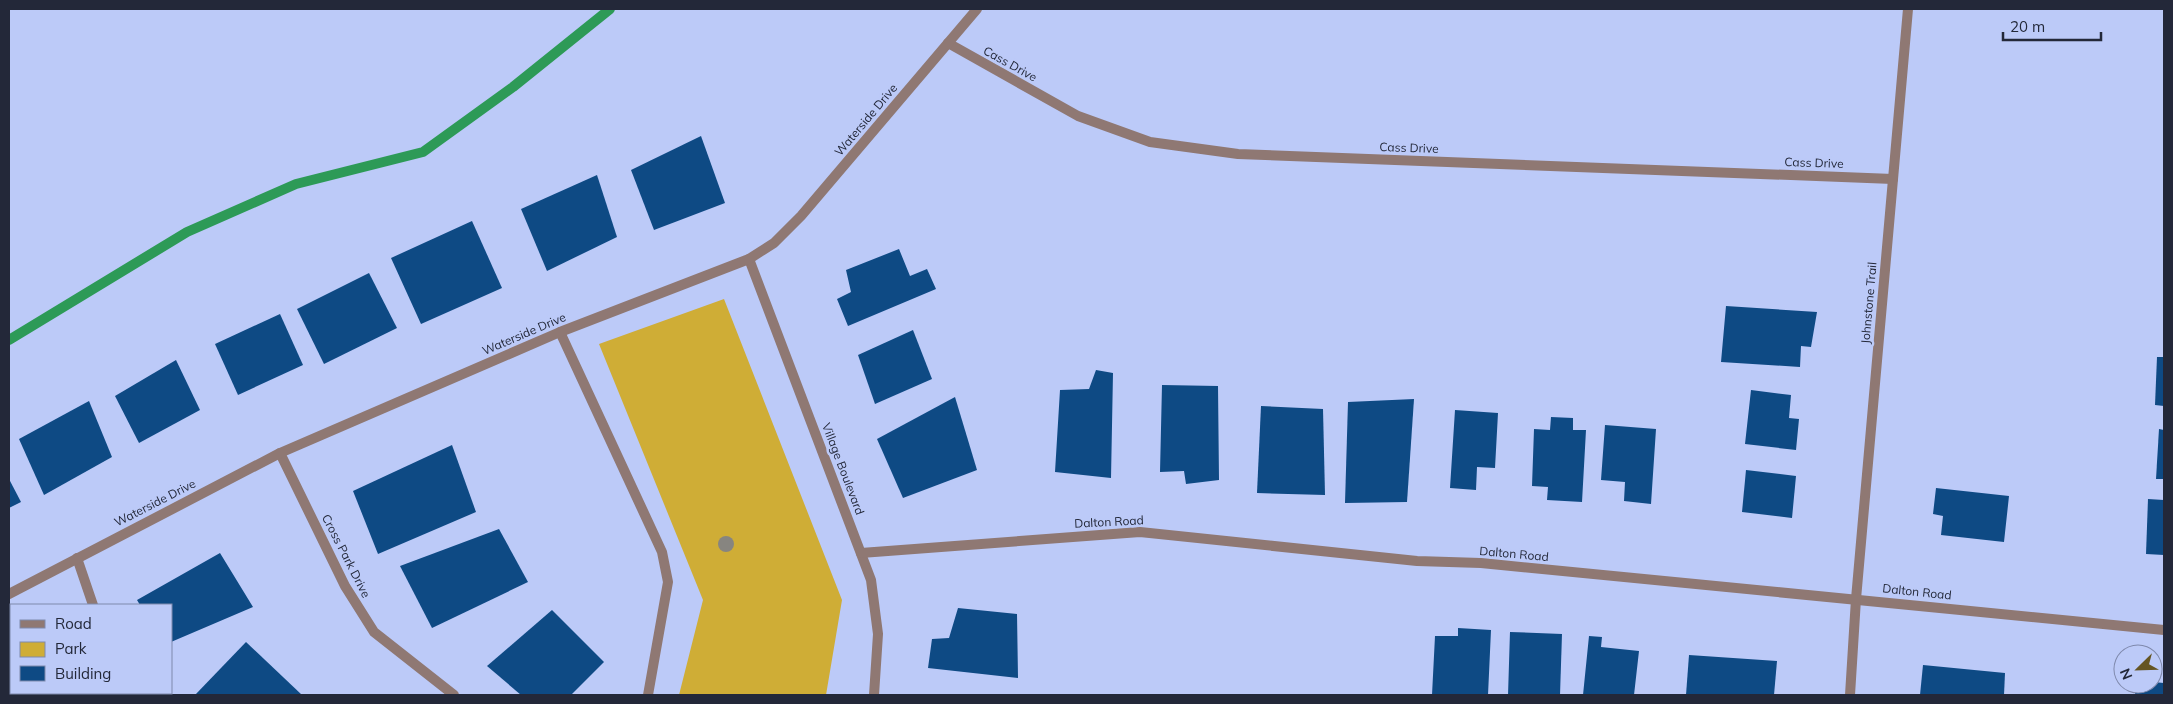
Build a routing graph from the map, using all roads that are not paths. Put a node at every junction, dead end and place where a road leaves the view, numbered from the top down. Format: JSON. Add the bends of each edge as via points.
{"nodes":[{"id":1,"x":977,"y":9,"type":"edge"},
{"id":2,"x":1908,"y":9,"type":"edge"},
{"id":3,"x":948,"y":43,"type":"junction"},
{"id":4,"x":1893,"y":179,"type":"junction"},
{"id":5,"x":749,"y":259,"type":"junction"},
{"id":6,"x":560,"y":332,"type":"junction"},
{"id":7,"x":280,"y":452,"type":"junction"},
{"id":8,"x":861,"y":553,"type":"junction"},
{"id":9,"x":77,"y":558,"type":"junction"},
{"id":10,"x":9,"y":594,"type":"edge"},
{"id":11,"x":1856,"y":598,"type":"junction"},
{"id":12,"x":93,"y":604,"type":"edge"},
{"id":13,"x":2164,"y":630,"type":"edge"},
{"id":14,"x":454,"y":695,"type":"edge"},
{"id":15,"x":648,"y":695,"type":"edge"},
{"id":16,"x":874,"y":695,"type":"edge"},
{"id":17,"x":1850,"y":695,"type":"edge"}],
"edges":[{"from":1,"to":3,"type":"street","name":"Waterside Drive"},
{"from":2,"to":4,"type":"street","name":"Johnstone Trail"},
{"from":3,"to":4,"type":"street","name":"Cass Drive","via":[[1078,116],[1150,142],[1238,154]]},
{"from":3,"to":5,"type":"street","name":"Waterside Drive","via":[[801,216],[774,243]]},
{"from":4,"to":11,"type":"street","name":"Johnstone Trail"},
{"from":5,"to":6,"type":"street","name":"Waterside Drive"},
{"from":5,"to":8,"type":"street","name":"Village Boulevard"},
{"from":6,"to":7,"type":"street","name":"Waterside Drive"},
{"from":6,"to":15,"type":"street","via":[[662,552],[668,582]]},
{"from":7,"to":9,"type":"street","name":"Waterside Drive"},
{"from":7,"to":14,"type":"street","name":"Cross Park Drive","via":[[345,586],[374,632]]},
{"from":8,"to":11,"type":"street","name":"Dalton Road","via":[[1140,532],[1417,562],[1481,563]]},
{"from":8,"to":16,"type":"street","name":"Village Boulevard","via":[[871,580],[878,634]]},
{"from":9,"to":10,"type":"street","name":"Waterside Drive"},
{"from":9,"to":12,"type":"street"},
{"from":11,"to":13,"type":"street","name":"Dalton Road"},
{"from":11,"to":17,"type":"street"}]}
